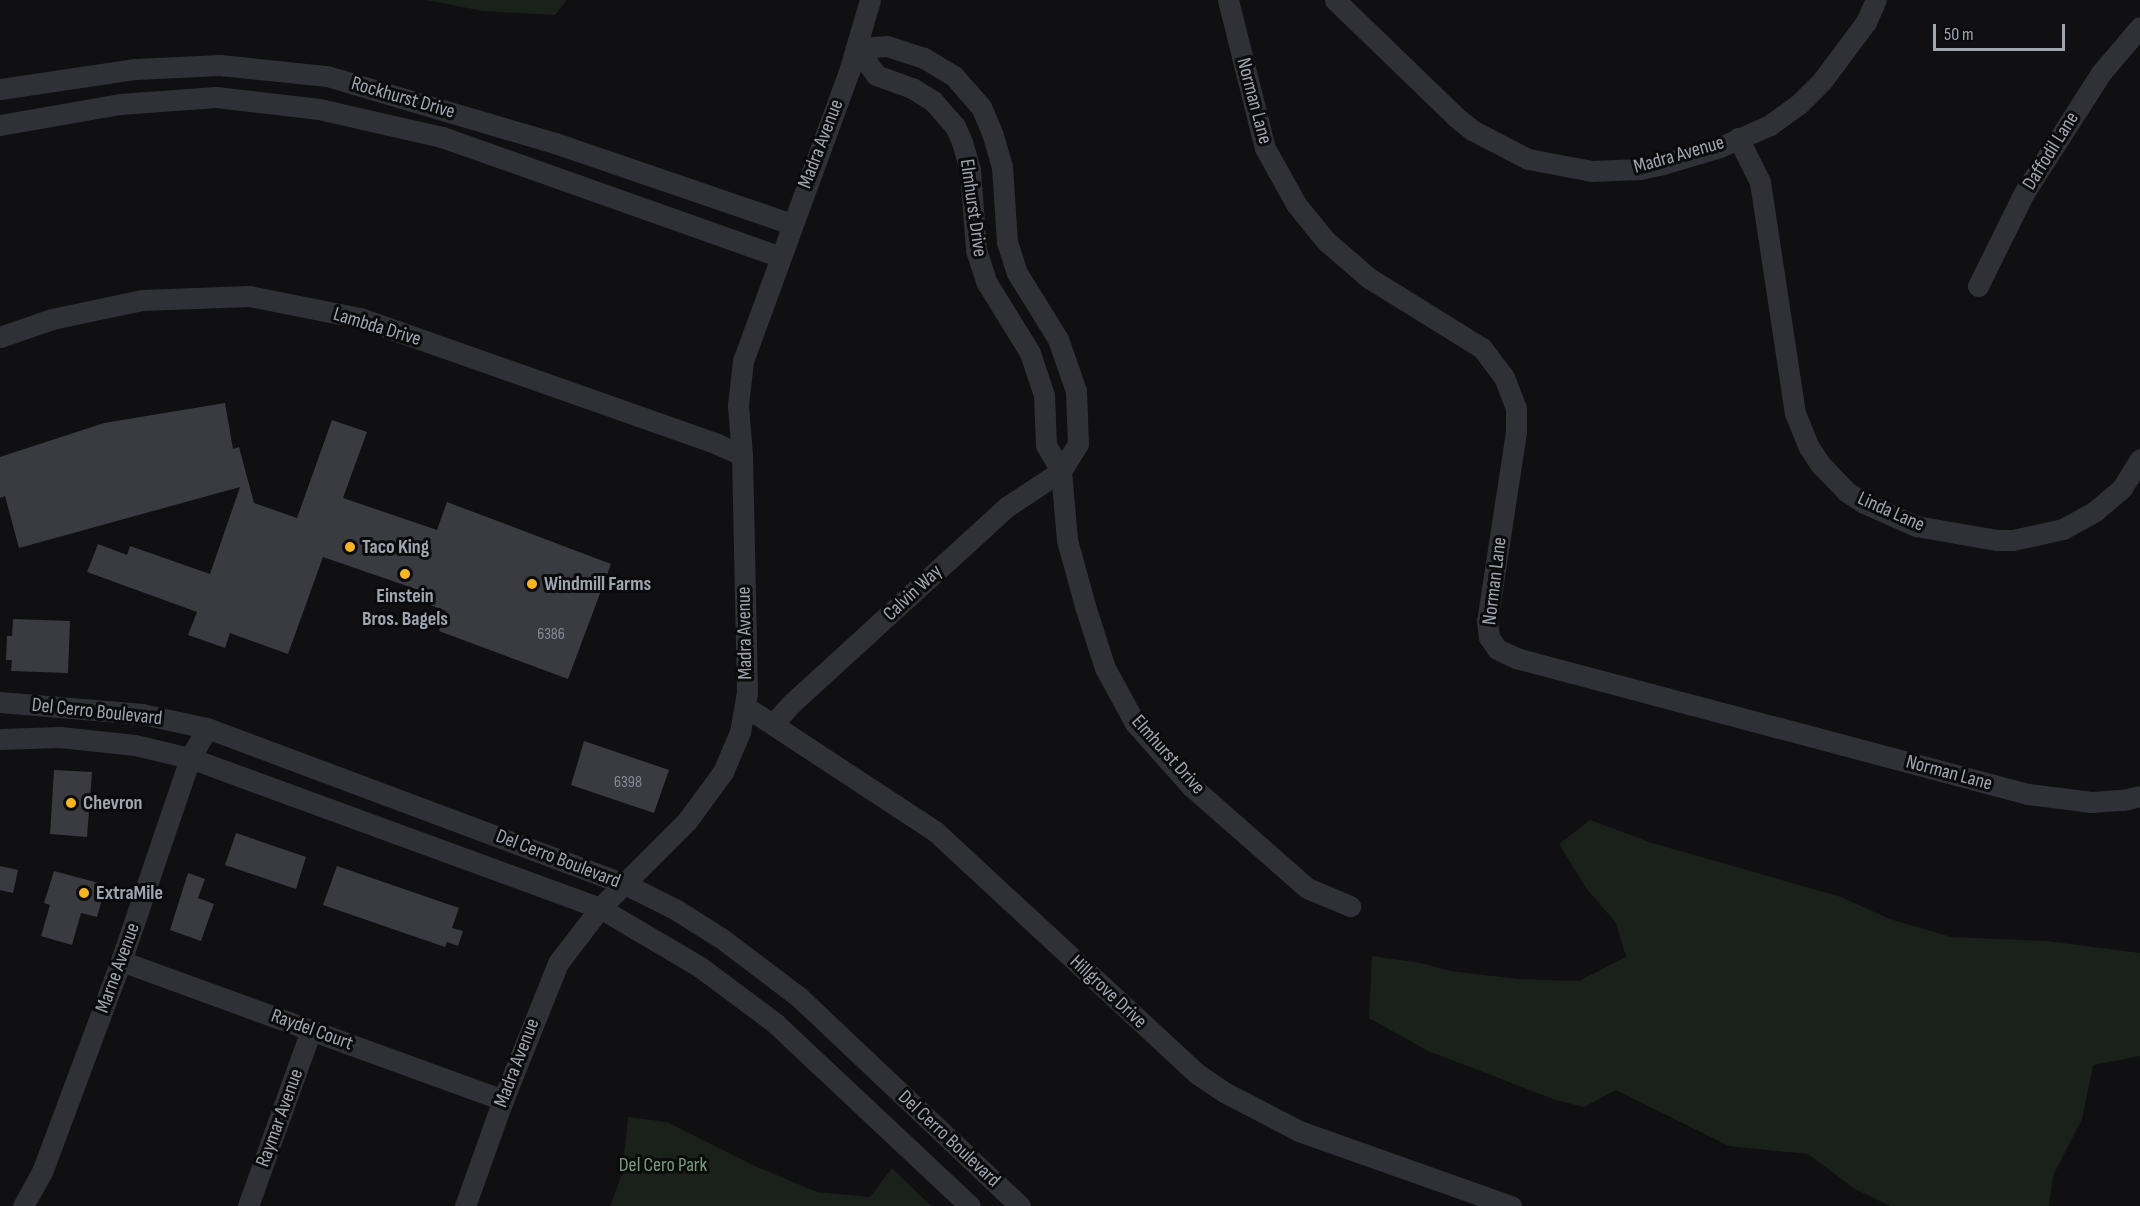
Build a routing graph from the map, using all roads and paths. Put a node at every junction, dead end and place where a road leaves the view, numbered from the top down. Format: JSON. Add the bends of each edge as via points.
{"nodes":[{"id":1,"x":870,"y":0,"type":"edge"},
{"id":2,"x":1228,"y":0,"type":"edge"},
{"id":3,"x":1335,"y":0,"type":"edge"},
{"id":4,"x":1875,"y":0,"type":"edge"},
{"id":5,"x":2140,"y":27,"type":"edge"},
{"id":6,"x":856,"y":48,"type":"junction"},
{"id":7,"x":0,"y":89,"type":"edge"},
{"id":8,"x":0,"y":125,"type":"edge"},
{"id":9,"x":1738,"y":138,"type":"junction"},
{"id":10,"x":791,"y":224,"type":"junction"},
{"id":11,"x":780,"y":257,"type":"junction"},
{"id":12,"x":1978,"y":286,"type":"dead end"},
{"id":13,"x":0,"y":337,"type":"edge"},
{"id":14,"x":742,"y":455,"type":"junction"},
{"id":15,"x":2140,"y":459,"type":"edge"},
{"id":16,"x":1061,"y":471,"type":"junction"},
{"id":17,"x":0,"y":702,"type":"edge"},
{"id":18,"x":746,"y":707,"type":"junction"},
{"id":19,"x":773,"y":724,"type":"junction"},
{"id":20,"x":207,"y":728,"type":"junction"},
{"id":21,"x":0,"y":739,"type":"edge"},
{"id":22,"x":190,"y":758,"type":"junction"},
{"id":23,"x":2140,"y":796,"type":"edge"},
{"id":24,"x":625,"y":884,"type":"junction"},
{"id":25,"x":1350,"y":906,"type":"dead end"},
{"id":26,"x":600,"y":908,"type":"junction"},
{"id":27,"x":121,"y":961,"type":"junction"},
{"id":28,"x":311,"y":1030,"type":"junction"},
{"id":29,"x":503,"y":1100,"type":"junction"},
{"id":30,"x":474,"y":1179,"type":"junction"},
{"id":31,"x":23,"y":1206,"type":"edge"},
{"id":32,"x":248,"y":1206,"type":"edge"},
{"id":33,"x":465,"y":1206,"type":"edge"},
{"id":34,"x":473,"y":1206,"type":"edge"},
{"id":35,"x":970,"y":1206,"type":"edge"},
{"id":36,"x":1020,"y":1206,"type":"edge"},
{"id":37,"x":1511,"y":1206,"type":"edge"}],
"edges":[{"from":1,"to":6,"type":"street","name":"Madra Avenue"},
{"from":2,"to":23,"type":"street","name":"Norman Lane","via":[[1265,148],[1296,204],[1326,241],[1369,278],[1482,348],[1504,377],[1516,408],[1516,432],[1487,621],[1489,637],[1497,649],[1516,658],[2028,794],[2091,801]]},
{"from":3,"to":9,"type":"street","name":"Madra Avenue","via":[[1456,117],[1490,141],[1528,159],[1568,169],[1616,171],[1663,164]]},
{"from":4,"to":9,"type":"street","name":"Madra Avenue","via":[[1866,22],[1822,81],[1770,125]]},
{"from":5,"to":12,"type":"street","name":"Daffodil Lane","via":[[2101,73],[2024,193]]},
{"from":6,"to":10,"type":"street","name":"Madra Avenue"},
{"from":6,"to":16,"type":"street","name":"Elmhurst Drive","via":[[876,75],[912,88],[933,101],[955,126],[970,170],[976,250],[987,283],[1030,353],[1044,395],[1046,445]]},
{"from":6,"to":16,"type":"street","name":"Elmhurst Drive","via":[[887,46],[924,58],[954,76],[981,107],[1002,167],[1007,242],[1017,273],[1058,339],[1076,391],[1078,444]]},
{"from":7,"to":10,"type":"street","name":"Rockhurst Drive","via":[[136,69],[220,65],[327,76],[555,143]]},
{"from":8,"to":11,"type":"street","name":"Rockhurst Drive","via":[[120,104],[216,97],[319,109],[442,137]]},
{"from":9,"to":15,"type":"street","name":"Linda Lane","via":[[1760,182],[1795,413],[1820,464],[1847,492],[1916,526],[2013,540],[2062,529],[2095,511],[2122,488]]},
{"from":10,"to":11,"type":"street","name":"Madra Avenue"},
{"from":11,"to":14,"type":"street","name":"Madra Avenue","via":[[743,361],[738,405]]},
{"from":13,"to":14,"type":"street","name":"Lambda Drive","via":[[52,319],[142,300],[249,296],[360,318]]},
{"from":14,"to":18,"type":"street","name":"Madra Avenue"},
{"from":16,"to":19,"type":"street","name":"Calvin Way","via":[[1008,506]]},
{"from":16,"to":25,"type":"street","name":"Elmhurst Drive","via":[[1067,540],[1085,606],[1105,668],[1135,723],[1191,786],[1307,888]]},
{"from":17,"to":20,"type":"street","name":"Del Cerro Boulevard","via":[[142,714]]},
{"from":18,"to":19,"type":"street","name":"Hillgrove Drive"},
{"from":18,"to":24,"type":"street","name":"Madra Avenue","via":[[723,772],[687,821]]},
{"from":19,"to":37,"type":"street","name":"Hillgrove Drive","via":[[936,832],[1196,1073],[1226,1093],[1299,1131]]},
{"from":20,"to":22,"type":"street","name":"Marne Avenue"},
{"from":20,"to":24,"type":"street","name":"Del Cerro Boulevard"},
{"from":21,"to":22,"type":"street","name":"Del Cerro Boulevard","via":[[60,737],[135,745]]},
{"from":22,"to":26,"type":"street","name":"Del Cerro Boulevard"},
{"from":22,"to":27,"type":"street","name":"Marne Avenue"},
{"from":24,"to":26,"type":"street","name":"Madra Avenue"},
{"from":24,"to":36,"type":"street","name":"Del Cerro Boulevard","via":[[721,938],[799,997]]},
{"from":26,"to":29,"type":"street","name":"Madra Avenue","via":[[558,963]]},
{"from":26,"to":35,"type":"street","name":"Del Cerro Boulevard","via":[[700,967],[775,1023]]},
{"from":27,"to":28,"type":"street","name":"Raydel Court"},
{"from":27,"to":31,"type":"street","name":"Marne Avenue","via":[[42,1172]]},
{"from":28,"to":29,"type":"street","name":"Raydel Court"},
{"from":28,"to":32,"type":"street","name":"Raymar Avenue"},
{"from":29,"to":30,"type":"street","name":"Madra Avenue"},
{"from":30,"to":33,"type":"street","name":"Madra Avenue"},
{"from":30,"to":34,"type":"street"}]}
